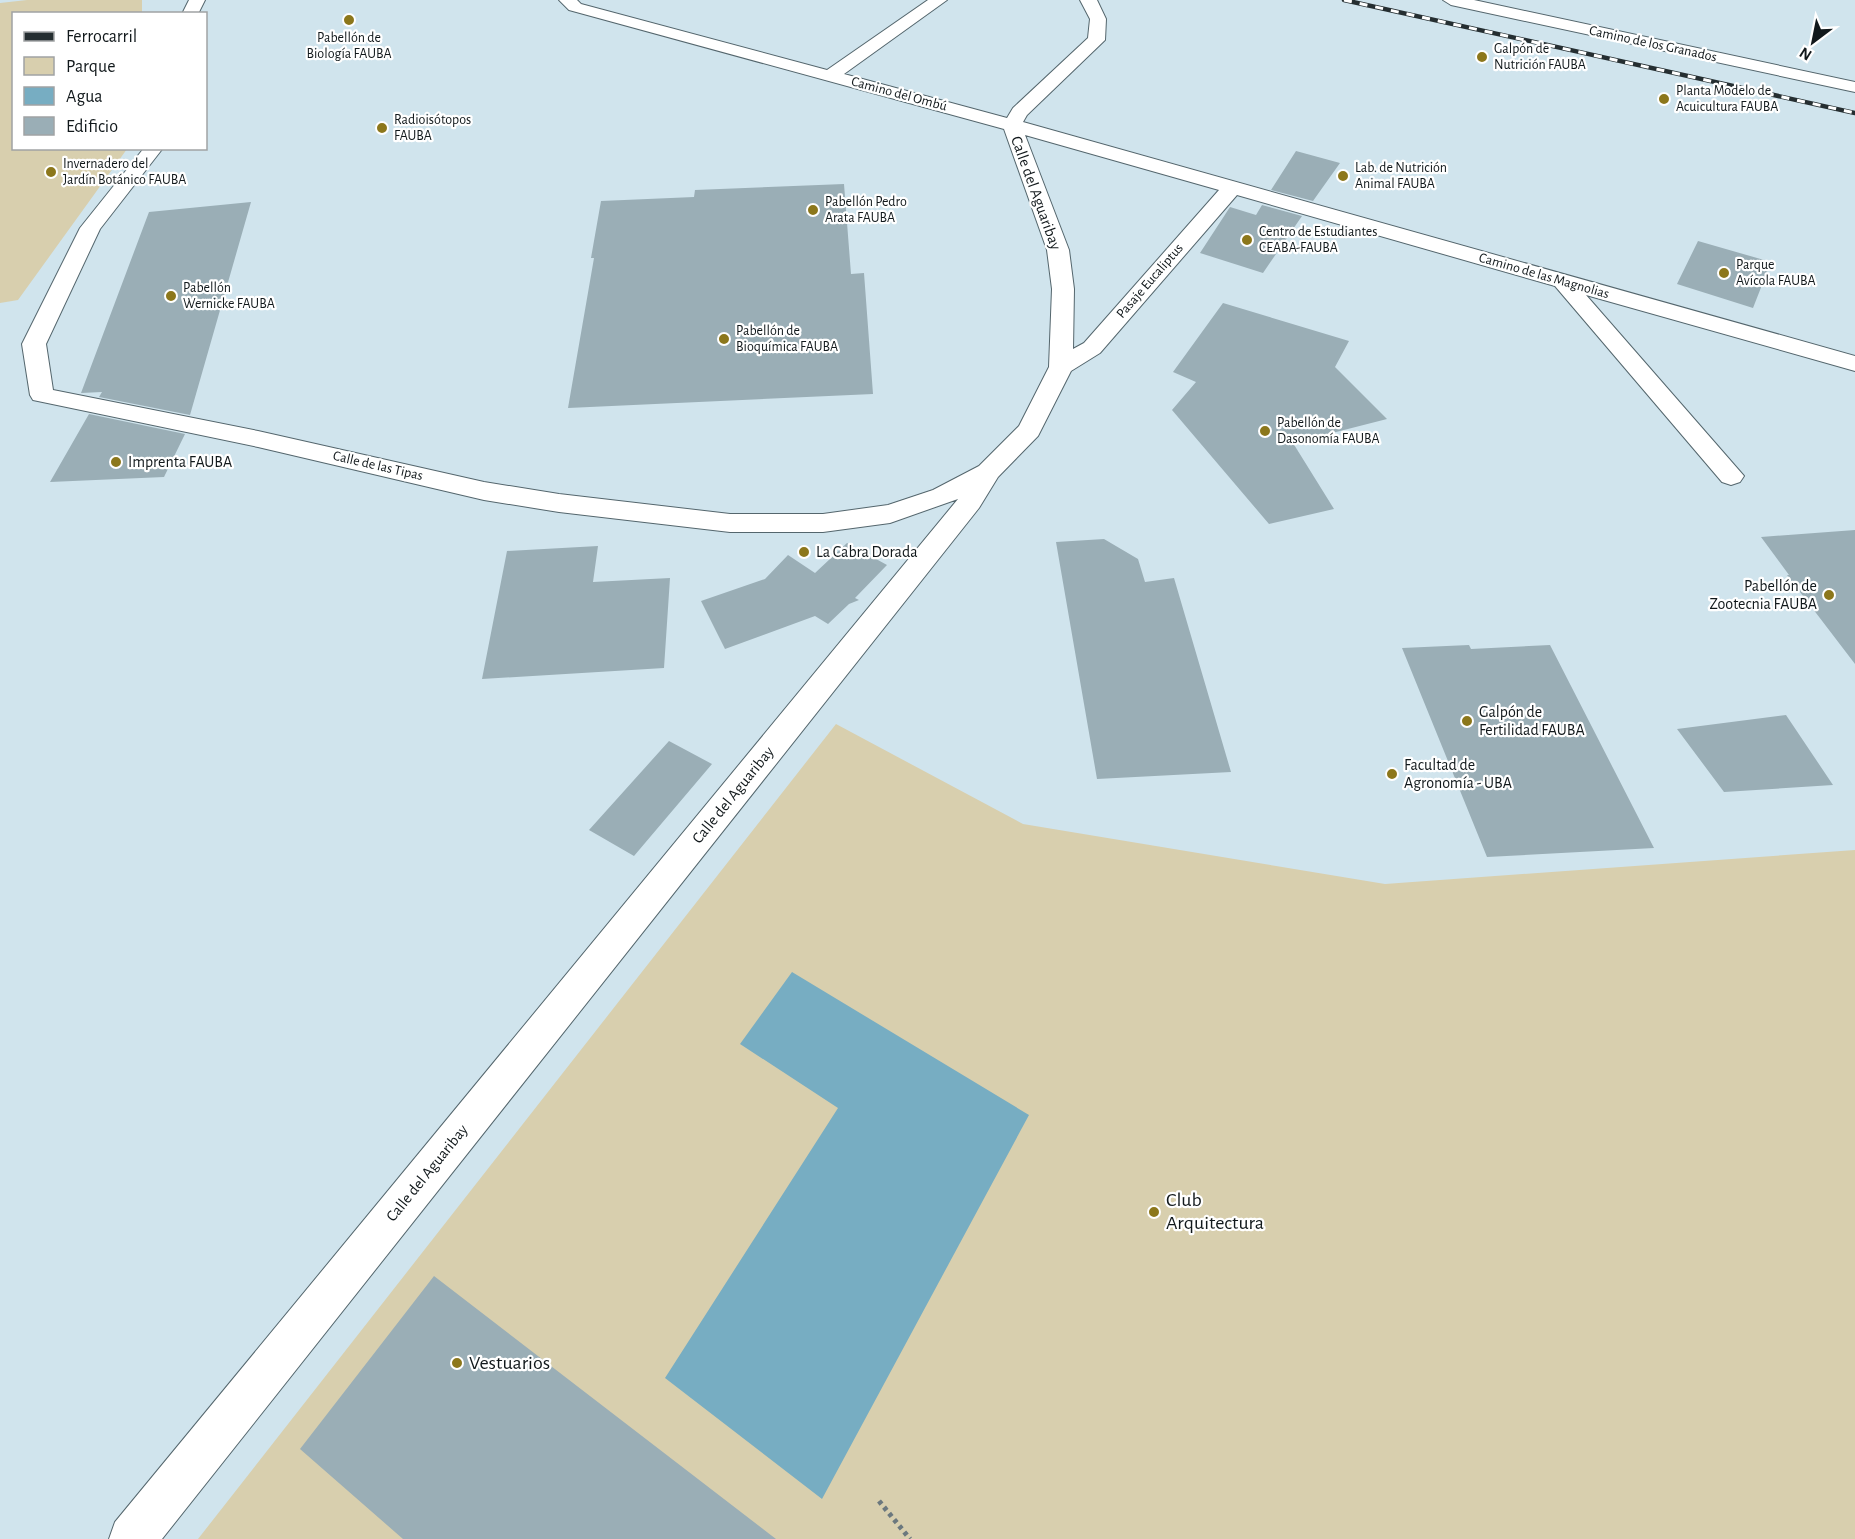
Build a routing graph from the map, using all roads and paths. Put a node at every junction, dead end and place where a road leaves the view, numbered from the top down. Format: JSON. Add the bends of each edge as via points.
{"nodes":[{"id":1,"x":567,"y":0,"type":"edge"},
{"id":2,"x":939,"y":0,"type":"edge"},
{"id":3,"x":1088,"y":0,"type":"edge"},
{"id":4,"x":1451,"y":0,"type":"edge"},
{"id":5,"x":831,"y":75,"type":"junction"},
{"id":6,"x":1855,"y":87,"type":"edge"},
{"id":7,"x":1012,"y":125,"type":"junction"},
{"id":8,"x":152,"y":150,"type":"edge"},
{"id":9,"x":1232,"y":188,"type":"junction"},
{"id":10,"x":1563,"y":282,"type":"junction"},
{"id":11,"x":1855,"y":364,"type":"edge"},
{"id":12,"x":1061,"y":367,"type":"junction"},
{"id":13,"x":989,"y":471,"type":"junction"},
{"id":14,"x":1731,"y":476,"type":"dead end"},
{"id":15,"x":879,"y":1501,"type":"dead end"},
{"id":16,"x":132,"y":1539,"type":"edge"},
{"id":17,"x":910,"y":1539,"type":"edge"}],
"edges":[{"from":1,"to":5,"type":"lane","name":"Camino del Ombú","via":[[575,7]]},
{"from":2,"to":5,"type":"lane"},
{"from":3,"to":7,"type":"lane","name":"Calle del Aguaribay","via":[[1100,30],[1096,40],[1020,112]]},
{"from":4,"to":6,"type":"lane","name":"Camino de los Granados"},
{"from":5,"to":7,"type":"lane","name":"Camino del Ombú"},
{"from":7,"to":9,"type":"lane","name":"Camino del Ombú"},
{"from":7,"to":12,"type":"lane","name":"Calle del Aguaribay","via":[[1058,250],[1063,289]]},
{"from":8,"to":13,"type":"lane","name":"Calle de las Tipas","via":[[90,228],[33,344],[42,395],[484,491],[730,522],[823,523],[890,514],[942,496]]},
{"from":9,"to":10,"type":"lane","name":"Camino de las Magnolias"},
{"from":9,"to":12,"type":"lane","name":"Pasaje Eucaliptus","via":[[1092,348]]},
{"from":10,"to":11,"type":"lane","name":"Camino de las Magnolias"},
{"from":10,"to":14,"type":"lane"},
{"from":12,"to":13,"type":"lane","name":"Calle del Aguaribay","via":[[1029,430]]},
{"from":13,"to":16,"type":"lane","name":"Calle del Aguaribay","via":[[962,511]]},
{"from":15,"to":17,"type":"path"}]}
